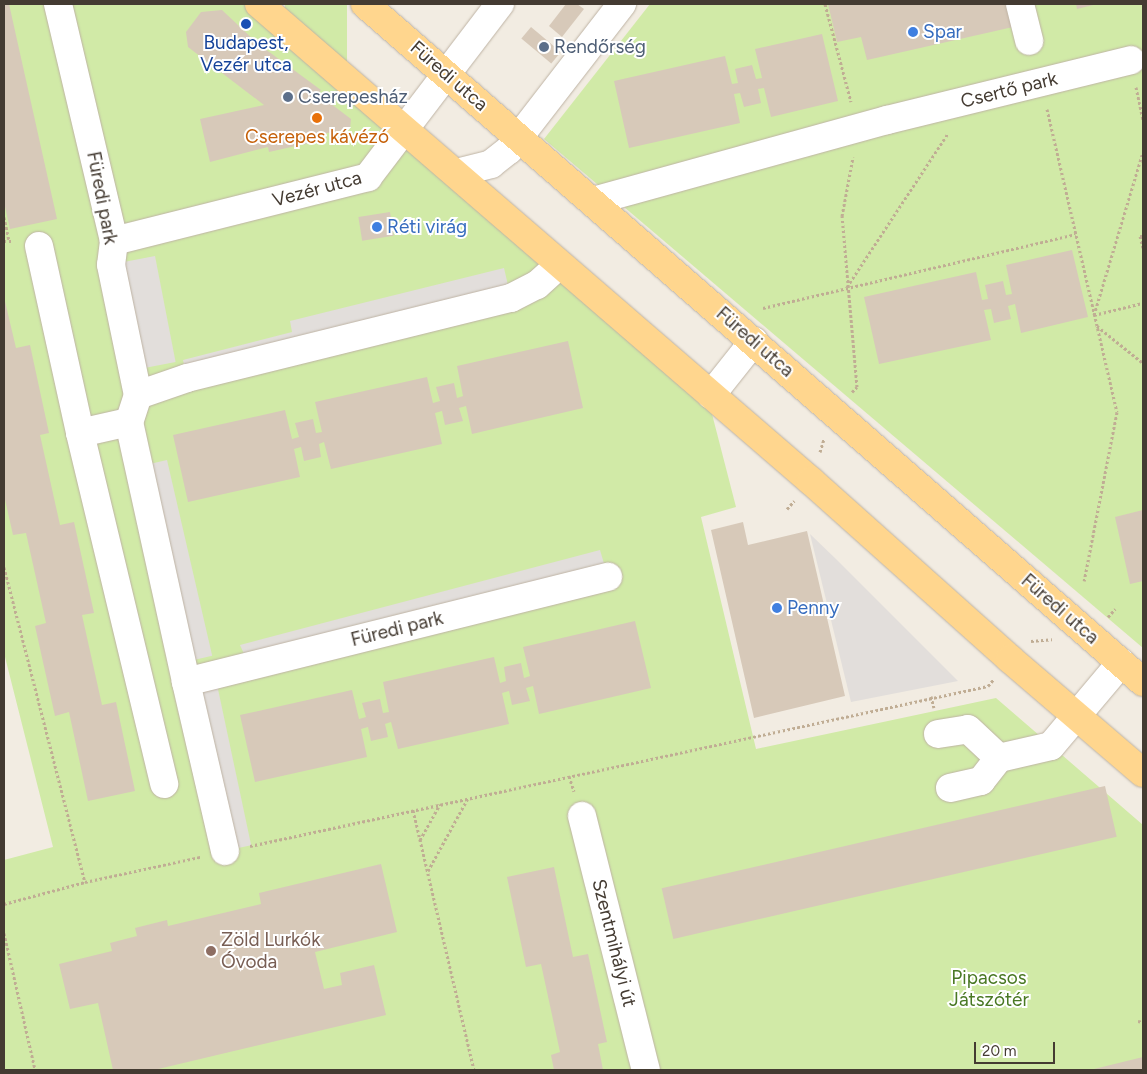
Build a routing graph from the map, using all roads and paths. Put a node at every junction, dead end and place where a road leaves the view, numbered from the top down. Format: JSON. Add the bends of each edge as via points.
{"nodes":[{"id":1,"x":58,"y":4,"type":"edge"},
{"id":2,"x":259,"y":4,"type":"edge"},
{"id":3,"x":365,"y":4,"type":"edge"},
{"id":4,"x":500,"y":4,"type":"edge"},
{"id":5,"x":622,"y":4,"type":"edge"},
{"id":6,"x":825,"y":4,"type":"edge"},
{"id":7,"x":1020,"y":4,"type":"edge"},
{"id":8,"x":1029,"y":41,"type":"dead end"},
{"id":9,"x":1131,"y":60,"type":"joint"},
{"id":10,"x":445,"y":73,"type":"junction"},
{"id":11,"x":1040,"y":82,"type":"junction"},
{"id":12,"x":1143,"y":119,"type":"edge"},
{"id":13,"x":952,"y":127,"type":"dead end"},
{"id":14,"x":858,"y":128,"type":"junction"},
{"id":15,"x":404,"y":130,"type":"junction"},
{"id":16,"x":518,"y":136,"type":"junction"},
{"id":17,"x":1143,"y":152,"type":"edge"},
{"id":18,"x":456,"y":173,"type":"junction"},
{"id":19,"x":593,"y":202,"type":"junction"},
{"id":20,"x":4,"y":217,"type":"edge"},
{"id":21,"x":4,"y":234,"type":"edge"},
{"id":22,"x":1075,"y":234,"type":"junction"},
{"id":23,"x":1143,"y":236,"type":"edge"},
{"id":24,"x":9,"y":240,"type":"junction"},
{"id":25,"x":4,"y":241,"type":"edge"},
{"id":26,"x":114,"y":241,"type":"junction"},
{"id":27,"x":39,"y":246,"type":"dead end"},
{"id":28,"x":1143,"y":248,"type":"edge"},
{"id":29,"x":559,"y":265,"type":"junction"},
{"id":30,"x":846,"y":288,"type":"junction"},
{"id":31,"x":1143,"y":303,"type":"edge"},
{"id":32,"x":763,"y":308,"type":"dead end"},
{"id":33,"x":1094,"y":315,"type":"junction"},
{"id":34,"x":1097,"y":326,"type":"junction"},
{"id":35,"x":754,"y":341,"type":"junction"},
{"id":36,"x":1143,"y":363,"type":"edge"},
{"id":37,"x":138,"y":395,"type":"junction"},
{"id":38,"x":711,"y":395,"type":"junction"},
{"id":39,"x":833,"y":410,"type":"junction"},
{"id":40,"x":129,"y":422,"type":"junction"},
{"id":41,"x":80,"y":434,"type":"junction"},
{"id":42,"x":811,"y":481,"type":"junction"},
{"id":43,"x":788,"y":509,"type":"dead end"},
{"id":44,"x":4,"y":568,"type":"edge"},
{"id":45,"x":608,"y":577,"type":"dead end"},
{"id":46,"x":1084,"y":581,"type":"dead end"},
{"id":47,"x":1115,"y":609,"type":"dead end"},
{"id":48,"x":1090,"y":635,"type":"junction"},
{"id":49,"x":1010,"y":659,"type":"junction"},
{"id":50,"x":1121,"y":663,"type":"junction"},
{"id":51,"x":186,"y":682,"type":"junction"},
{"id":52,"x":1143,"y":682,"type":"edge"},
{"id":53,"x":1078,"y":715,"type":"junction"},
{"id":54,"x":938,"y":734,"type":"dead end"},
{"id":55,"x":999,"y":758,"type":"junction"},
{"id":56,"x":1143,"y":773,"type":"edge"},
{"id":57,"x":164,"y":784,"type":"dead end"},
{"id":58,"x":950,"y":788,"type":"dead end"},
{"id":59,"x":468,"y":798,"type":"junction"},
{"id":60,"x":440,"y":804,"type":"junction"},
{"id":61,"x":413,"y":810,"type":"junction"},
{"id":62,"x":582,"y":816,"type":"dead end"},
{"id":63,"x":420,"y":841,"type":"junction"},
{"id":64,"x":225,"y":851,"type":"junction"},
{"id":65,"x":427,"y":872,"type":"junction"},
{"id":66,"x":86,"y":882,"type":"junction"},
{"id":67,"x":4,"y":904,"type":"edge"},
{"id":68,"x":4,"y":934,"type":"edge"},
{"id":69,"x":1138,"y":1021,"type":"dead end"},
{"id":70,"x":1143,"y":1022,"type":"edge"},
{"id":71,"x":35,"y":1070,"type":"edge"},
{"id":72,"x":474,"y":1070,"type":"edge"},
{"id":73,"x":646,"y":1070,"type":"edge"}],
"edges":[{"from":1,"to":26,"type":"street","name":"Füredi park"},
{"from":2,"to":15,"type":"main road"},
{"from":3,"to":10,"type":"main road","name":"Füredi utca"},
{"from":4,"to":10,"type":"street","name":"Vezér utca"},
{"from":5,"to":16,"type":"street"},
{"from":6,"to":14,"type":"path"},
{"from":7,"to":8,"type":"street"},
{"from":9,"to":11,"type":"street","name":"Csertő park"},
{"from":9,"to":12,"type":"path"},
{"from":10,"to":15,"type":"street","name":"Vezér utca"},
{"from":10,"to":16,"type":"main road","name":"Füredi utca"},
{"from":11,"to":14,"type":"street","name":"Csertő park"},
{"from":11,"to":22,"type":"path"},
{"from":13,"to":30,"type":"path"},
{"from":14,"to":19,"type":"street","name":"Csertő park"},
{"from":14,"to":30,"type":"path","via":[[842,216]]},
{"from":15,"to":18,"type":"main road"},
{"from":15,"to":26,"type":"street","name":"Vezér utca","via":[[368,177]]},
{"from":16,"to":18,"type":"street","via":[[491,164]]},
{"from":16,"to":19,"type":"main road","name":"Füredi utca"},
{"from":17,"to":33,"type":"path"},
{"from":18,"to":29,"type":"main road"},
{"from":19,"to":35,"type":"main road","name":"Füredi utca"},
{"from":20,"to":24,"type":"path"},
{"from":21,"to":24,"type":"path"},
{"from":22,"to":30,"type":"path"},
{"from":22,"to":33,"type":"path"},
{"from":23,"to":28,"type":"path","via":[[1140,236]]},
{"from":24,"to":25,"type":"path"},
{"from":26,"to":37,"type":"street","name":"Füredi park","via":[[111,266]]},
{"from":27,"to":41,"type":"street"},
{"from":29,"to":37,"type":"street","via":[[537,285],[511,298],[187,378]]},
{"from":29,"to":38,"type":"main road"},
{"from":30,"to":32,"type":"path"},
{"from":30,"to":39,"type":"path","via":[[857,387]]},
{"from":31,"to":33,"type":"path"},
{"from":33,"to":34,"type":"path"},
{"from":34,"to":36,"type":"path"},
{"from":34,"to":46,"type":"path","via":[[1117,412]]},
{"from":35,"to":38,"type":"street"},
{"from":35,"to":39,"type":"main road","name":"Füredi utca"},
{"from":37,"to":40,"type":"street"},
{"from":38,"to":42,"type":"main road"},
{"from":39,"to":42,"type":"path"},
{"from":39,"to":48,"type":"main road","name":"Füredi utca"},
{"from":40,"to":41,"type":"street"},
{"from":40,"to":51,"type":"street"},
{"from":41,"to":57,"type":"street"},
{"from":42,"to":43,"type":"path"},
{"from":42,"to":49,"type":"main road"},
{"from":44,"to":66,"type":"path"},
{"from":45,"to":51,"type":"street","name":"Füredi park"},
{"from":47,"to":48,"type":"path"},
{"from":48,"to":49,"type":"path","via":[[1023,642]]},
{"from":48,"to":50,"type":"main road","name":"Füredi utca"},
{"from":49,"to":53,"type":"main road"},
{"from":49,"to":59,"type":"path","via":[[988,686]]},
{"from":50,"to":52,"type":"main road","name":"Füredi utca"},
{"from":50,"to":53,"type":"street"},
{"from":51,"to":64,"type":"street"},
{"from":53,"to":55,"type":"street","via":[[1051,746]]},
{"from":53,"to":56,"type":"main road"},
{"from":54,"to":55,"type":"street","via":[[968,729]]},
{"from":55,"to":58,"type":"street","via":[[981,781]]},
{"from":59,"to":60,"type":"path"},
{"from":59,"to":65,"type":"path"},
{"from":60,"to":61,"type":"path"},
{"from":60,"to":63,"type":"path"},
{"from":61,"to":63,"type":"path"},
{"from":61,"to":64,"type":"path"},
{"from":62,"to":73,"type":"street","name":"Szentmihályi út"},
{"from":63,"to":65,"type":"path"},
{"from":64,"to":66,"type":"path"},
{"from":65,"to":72,"type":"path"},
{"from":66,"to":67,"type":"path"},
{"from":68,"to":71,"type":"path"},
{"from":69,"to":70,"type":"path"}]}
